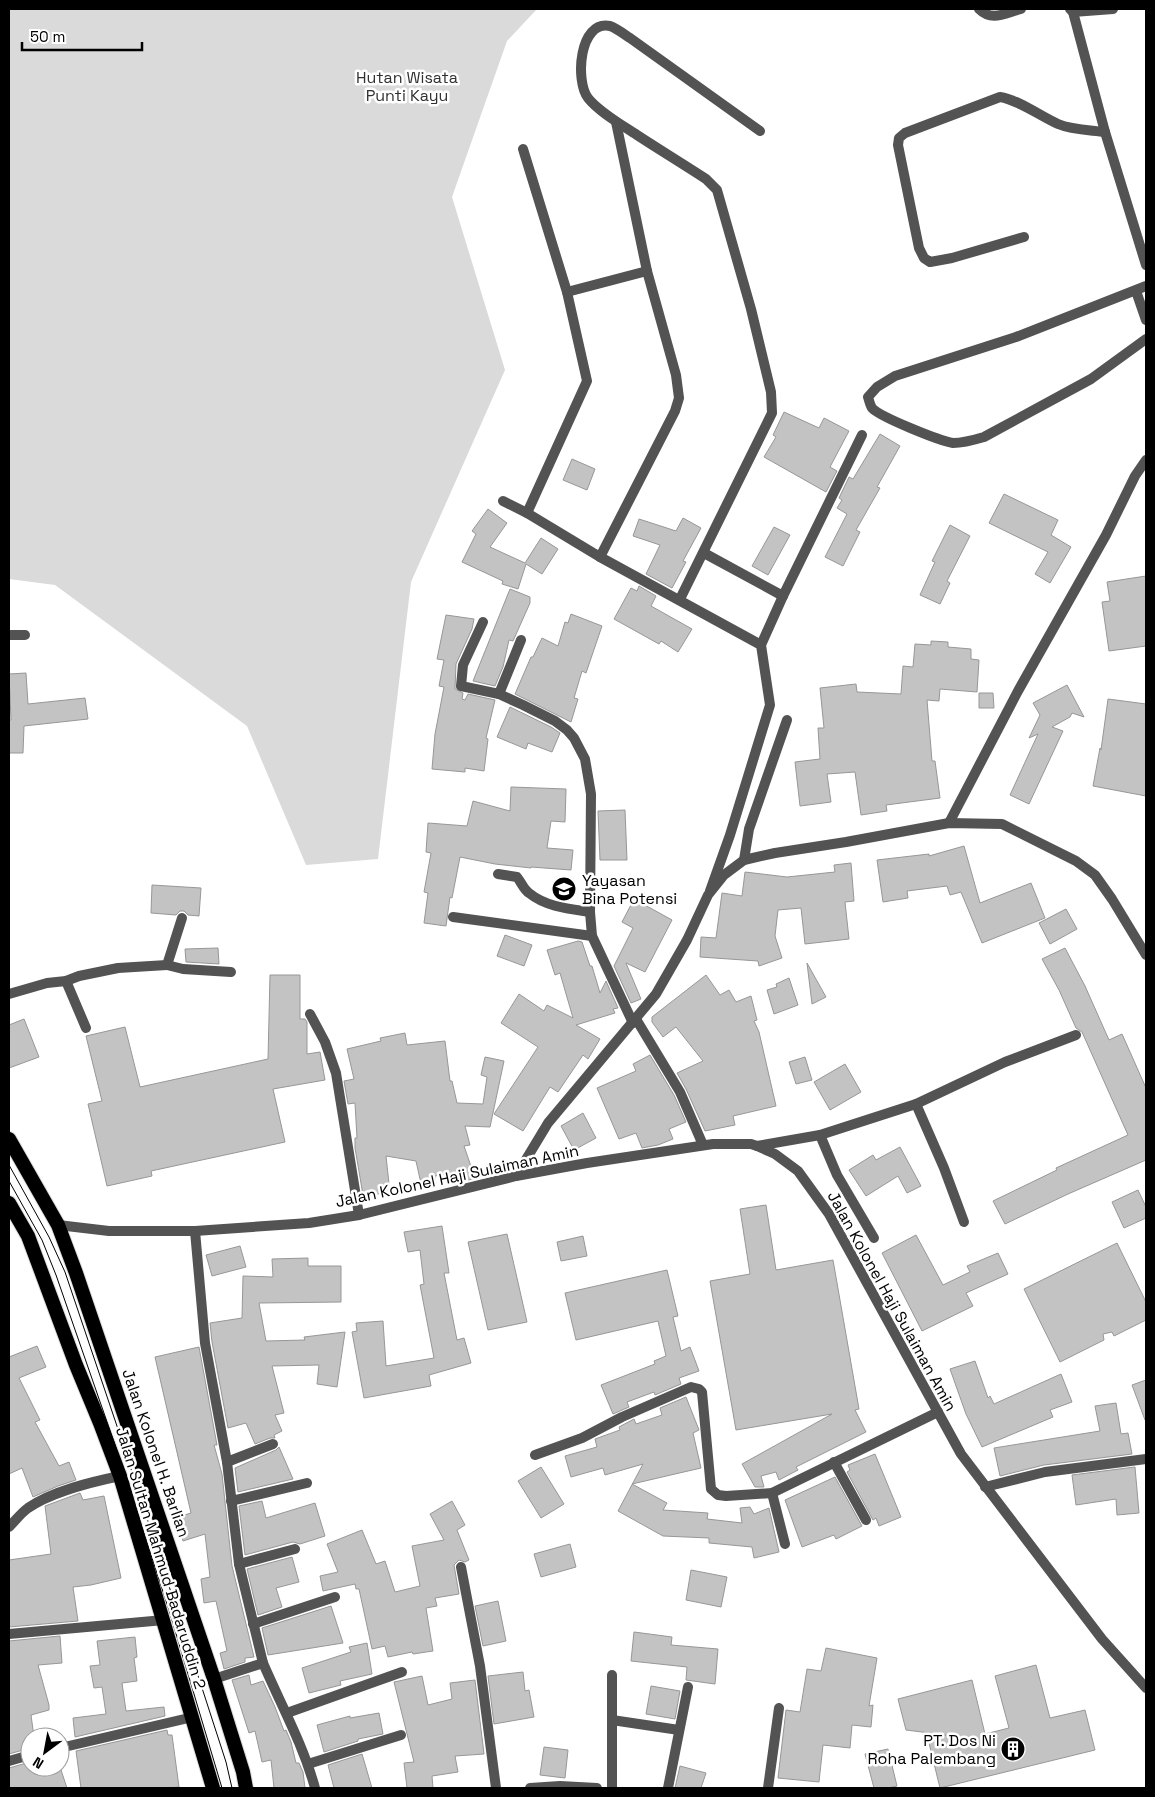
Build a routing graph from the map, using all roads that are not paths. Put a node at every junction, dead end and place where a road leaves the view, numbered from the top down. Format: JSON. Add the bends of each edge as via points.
{"nodes":[{"id":1,"x":979,"y":9,"type":"edge"},
{"id":2,"x":1021,"y":9,"type":"edge"},
{"id":3,"x":1113,"y":9,"type":"edge"},
{"id":4,"x":1071,"y":11,"type":"edge"},
{"id":5,"x":616,"y":122,"type":"junction"},
{"id":6,"x":760,"y":131,"type":"dead end"},
{"id":7,"x":1105,"y":132,"type":"junction"},
{"id":8,"x":523,"y":149,"type":"dead end"},
{"id":9,"x":1024,"y":237,"type":"dead end"},
{"id":10,"x":1146,"y":265,"type":"edge"},
{"id":11,"x":647,"y":271,"type":"junction"},
{"id":12,"x":1146,"y":286,"type":"edge"},
{"id":13,"x":1136,"y":291,"type":"junction"},
{"id":14,"x":567,"y":292,"type":"junction"},
{"id":15,"x":1146,"y":320,"type":"edge"},
{"id":16,"x":1146,"y":339,"type":"edge"},
{"id":17,"x":862,"y":435,"type":"dead end"},
{"id":18,"x":1146,"y":460,"type":"edge"},
{"id":19,"x":504,"y":501,"type":"dead end"},
{"id":20,"x":526,"y":513,"type":"junction"},
{"id":21,"x":704,"y":553,"type":"junction"},
{"id":22,"x":600,"y":557,"type":"junction"},
{"id":23,"x":783,"y":596,"type":"junction"},
{"id":24,"x":680,"y":600,"type":"junction"},
{"id":25,"x":483,"y":622,"type":"dead end"},
{"id":26,"x":9,"y":635,"type":"edge"},
{"id":27,"x":25,"y":635,"type":"dead end"},
{"id":28,"x":521,"y":640,"type":"dead end"},
{"id":29,"x":761,"y":645,"type":"junction"},
{"id":30,"x":499,"y":694,"type":"junction"},
{"id":31,"x":787,"y":720,"type":"dead end"},
{"id":32,"x":949,"y":823,"type":"junction"},
{"id":33,"x":744,"y":860,"type":"junction"},
{"id":34,"x":498,"y":874,"type":"dead end"},
{"id":35,"x":708,"y":895,"type":"junction"},
{"id":36,"x":590,"y":912,"type":"junction"},
{"id":37,"x":454,"y":917,"type":"dead end"},
{"id":38,"x":182,"y":918,"type":"dead end"},
{"id":39,"x":592,"y":936,"type":"junction"},
{"id":40,"x":1146,"y":956,"type":"edge"},
{"id":41,"x":167,"y":965,"type":"junction"},
{"id":42,"x":231,"y":972,"type":"dead end"},
{"id":43,"x":66,"y":981,"type":"junction"},
{"id":44,"x":9,"y":994,"type":"edge"},
{"id":45,"x":310,"y":1014,"type":"dead end"},
{"id":46,"x":634,"y":1021,"type":"junction"},
{"id":47,"x":86,"y":1028,"type":"dead end"},
{"id":48,"x":1076,"y":1035,"type":"dead end"},
{"id":49,"x":916,"y":1104,"type":"junction"},
{"id":50,"x":820,"y":1135,"type":"junction"},
{"id":51,"x":9,"y":1139,"type":"edge"},
{"id":52,"x":703,"y":1145,"type":"junction"},
{"id":53,"x":757,"y":1146,"type":"junction"},
{"id":54,"x":516,"y":1176,"type":"junction"},
{"id":55,"x":9,"y":1203,"type":"edge"},
{"id":56,"x":359,"y":1215,"type":"junction"},
{"id":57,"x":964,"y":1222,"type":"dead end"},
{"id":58,"x":58,"y":1225,"type":"junction"},
{"id":59,"x":195,"y":1231,"type":"junction"},
{"id":60,"x":874,"y":1238,"type":"dead end"},
{"id":61,"x":938,"y":1412,"type":"junction"},
{"id":62,"x":273,"y":1444,"type":"dead end"},
{"id":63,"x":534,"y":1455,"type":"dead end"},
{"id":64,"x":1146,"y":1459,"type":"edge"},
{"id":65,"x":227,"y":1462,"type":"junction"},
{"id":66,"x":834,"y":1462,"type":"junction"},
{"id":67,"x":120,"y":1476,"type":"junction"},
{"id":68,"x":307,"y":1483,"type":"dead end"},
{"id":69,"x":985,"y":1487,"type":"junction"},
{"id":70,"x":772,"y":1493,"type":"junction"},
{"id":71,"x":231,"y":1501,"type":"junction"},
{"id":72,"x":866,"y":1520,"type":"dead end"},
{"id":73,"x":9,"y":1527,"type":"edge"},
{"id":74,"x":785,"y":1544,"type":"dead end"},
{"id":75,"x":295,"y":1549,"type":"dead end"},
{"id":76,"x":239,"y":1564,"type":"junction"},
{"id":77,"x":461,"y":1567,"type":"dead end"},
{"id":78,"x":335,"y":1597,"type":"dead end"},
{"id":79,"x":164,"y":1620,"type":"junction"},
{"id":80,"x":253,"y":1624,"type":"junction"},
{"id":81,"x":9,"y":1634,"type":"edge"},
{"id":82,"x":262,"y":1663,"type":"junction"},
{"id":83,"x":402,"y":1672,"type":"dead end"},
{"id":84,"x":612,"y":1675,"type":"dead end"},
{"id":85,"x":214,"y":1679,"type":"junction"},
{"id":86,"x":688,"y":1687,"type":"dead end"},
{"id":87,"x":1146,"y":1688,"type":"edge"},
{"id":88,"x":779,"y":1708,"type":"dead end"},
{"id":89,"x":287,"y":1713,"type":"junction"},
{"id":90,"x":193,"y":1717,"type":"junction"},
{"id":91,"x":612,"y":1720,"type":"junction"},
{"id":92,"x":679,"y":1730,"type":"junction"},
{"id":93,"x":401,"y":1735,"type":"dead end"},
{"id":94,"x":70,"y":1746,"type":"edge"},
{"id":95,"x":308,"y":1764,"type":"junction"},
{"id":96,"x":213,"y":1788,"type":"edge"},
{"id":97,"x":246,"y":1788,"type":"edge"},
{"id":98,"x":316,"y":1788,"type":"edge"},
{"id":99,"x":496,"y":1788,"type":"edge"},
{"id":100,"x":530,"y":1788,"type":"edge"},
{"id":101,"x":598,"y":1788,"type":"edge"},
{"id":102,"x":612,"y":1788,"type":"edge"},
{"id":103,"x":668,"y":1788,"type":"edge"},
{"id":104,"x":768,"y":1788,"type":"edge"}],
"edges":[{"from":1,"to":2,"type":"street","via":[[986,15],[996,16]]},
{"from":3,"to":4,"type":"street"},
{"from":4,"to":7,"type":"street"},
{"from":5,"to":6,"type":"street","via":[[584,92],[581,54],[594,31],[610,26]]},
{"from":5,"to":11,"type":"street"},
{"from":5,"to":21,"type":"street","via":[[706,178],[717,190],[771,392],[772,413]]},
{"from":7,"to":9,"type":"street","via":[[1061,125],[1000,97],[899,138],[919,248],[924,258],[930,262],[952,258]]},
{"from":7,"to":10,"type":"street"},
{"from":8,"to":14,"type":"street"},
{"from":11,"to":14,"type":"street"},
{"from":11,"to":22,"type":"street","via":[[676,375],[679,398]]},
{"from":12,"to":13,"type":"street"},
{"from":13,"to":15,"type":"street"},
{"from":13,"to":16,"type":"street","via":[[1016,337],[895,376],[871,392],[869,402],[883,416],[937,438],[953,443],[970,441],[984,437],[1091,378]]},
{"from":14,"to":20,"type":"street","via":[[587,380]]},
{"from":17,"to":23,"type":"street"},
{"from":18,"to":32,"type":"street"},
{"from":19,"to":20,"type":"street"},
{"from":20,"to":22,"type":"street"},
{"from":21,"to":23,"type":"street"},
{"from":21,"to":24,"type":"street"},
{"from":22,"to":24,"type":"street"},
{"from":23,"to":29,"type":"street"},
{"from":24,"to":29,"type":"street"},
{"from":25,"to":30,"type":"street","via":[[463,665],[460,685]]},
{"from":26,"to":27,"type":"street"},
{"from":28,"to":30,"type":"street"},
{"from":29,"to":35,"type":"street","via":[[770,705]]},
{"from":30,"to":36,"type":"street","via":[[567,730],[585,760],[591,794]]},
{"from":31,"to":33,"type":"street","via":[[749,829]]},
{"from":32,"to":33,"type":"street"},
{"from":32,"to":40,"type":"street","via":[[1002,824],[1076,860],[1095,875]]},
{"from":33,"to":35,"type":"street","via":[[724,875]]},
{"from":34,"to":36,"type":"street","via":[[517,877],[527,892],[538,900]]},
{"from":35,"to":46,"type":"street","via":[[660,986]]},
{"from":36,"to":39,"type":"street"},
{"from":37,"to":39,"type":"street"},
{"from":38,"to":41,"type":"street"},
{"from":39,"to":46,"type":"street"},
{"from":41,"to":42,"type":"street"},
{"from":41,"to":43,"type":"street","via":[[118,968]]},
{"from":43,"to":44,"type":"street"},
{"from":43,"to":47,"type":"street"},
{"from":45,"to":56,"type":"street","via":[[336,1073]]},
{"from":46,"to":52,"type":"street","via":[[680,1092]]},
{"from":46,"to":54,"type":"street","via":[[548,1123]]},
{"from":48,"to":49,"type":"street","via":[[1005,1062]]},
{"from":49,"to":50,"type":"street"},
{"from":49,"to":57,"type":"street"},
{"from":50,"to":53,"type":"street"},
{"from":50,"to":60,"type":"street","via":[[837,1175]]},
{"from":51,"to":58,"type":"highway","name":"Jalan Kolonel H. Barlian"},
{"from":52,"to":53,"type":"street","name":"Jalan Kolonel Haji Sulaiman Amin"},
{"from":52,"to":54,"type":"street","name":"Jalan Kolonel Haji Sulaiman Amin"},
{"from":53,"to":61,"type":"street","name":"Jalan Kolonel Haji Sulaiman Amin","via":[[775,1154],[798,1171],[829,1214]]},
{"from":54,"to":56,"type":"street","name":"Jalan Kolonel Haji Sulaiman Amin"},
{"from":55,"to":67,"type":"highway","name":"Jalan Sultan Mahmud Badaruddin 2","via":[[28,1236]]},
{"from":56,"to":59,"type":"street","name":"Jalan Kolonel Haji Sulaiman Amin","via":[[309,1223]]},
{"from":58,"to":59,"type":"street","name":"Jalan Kolonel Haji Sulaiman Amin","via":[[109,1231]]},
{"from":58,"to":85,"type":"highway","name":"Jalan Kolonel H. Barlian"},
{"from":59,"to":65,"type":"street","via":[[205,1343]]},
{"from":61,"to":66,"type":"street"},
{"from":61,"to":69,"type":"street","name":"Jalan Kolonel Haji Sulaiman Amin","via":[[961,1454]]},
{"from":62,"to":65,"type":"street"},
{"from":63,"to":70,"type":"street","via":[[582,1438],[622,1417],[695,1387],[702,1392],[711,1489],[726,1496]]},
{"from":64,"to":69,"type":"street","via":[[1045,1472]]},
{"from":65,"to":71,"type":"street"},
{"from":66,"to":70,"type":"street"},
{"from":66,"to":72,"type":"street"},
{"from":67,"to":73,"type":"street","via":[[46,1498],[27,1508]]},
{"from":67,"to":79,"type":"highway","name":"Jalan Sultan Mahmud Badaruddin 2"},
{"from":68,"to":71,"type":"street"},
{"from":69,"to":87,"type":"street","name":"Jalan Kolonel Haji Sulaiman Amin","via":[[1102,1639]]},
{"from":70,"to":74,"type":"street"},
{"from":71,"to":76,"type":"street"},
{"from":75,"to":76,"type":"street"},
{"from":76,"to":80,"type":"street"},
{"from":77,"to":99,"type":"street","via":[[480,1666]]},
{"from":78,"to":80,"type":"street"},
{"from":79,"to":81,"type":"street"},
{"from":79,"to":90,"type":"highway","name":"Jalan Sultan Mahmud Badaruddin 2"},
{"from":80,"to":82,"type":"street"},
{"from":82,"to":85,"type":"street"},
{"from":82,"to":89,"type":"street"},
{"from":83,"to":89,"type":"street"},
{"from":84,"to":91,"type":"street"},
{"from":85,"to":97,"type":"highway","name":"Jalan Kolonel H. Barlian"},
{"from":86,"to":92,"type":"street"},
{"from":88,"to":104,"type":"street"},
{"from":89,"to":95,"type":"street"},
{"from":90,"to":94,"type":"street"},
{"from":90,"to":96,"type":"highway","name":"Jalan Sultan Mahmud Badaruddin 2"},
{"from":91,"to":92,"type":"street"},
{"from":91,"to":102,"type":"street"},
{"from":92,"to":103,"type":"street"},
{"from":93,"to":95,"type":"street"},
{"from":95,"to":98,"type":"street"},
{"from":100,"to":101,"type":"street"}]}
